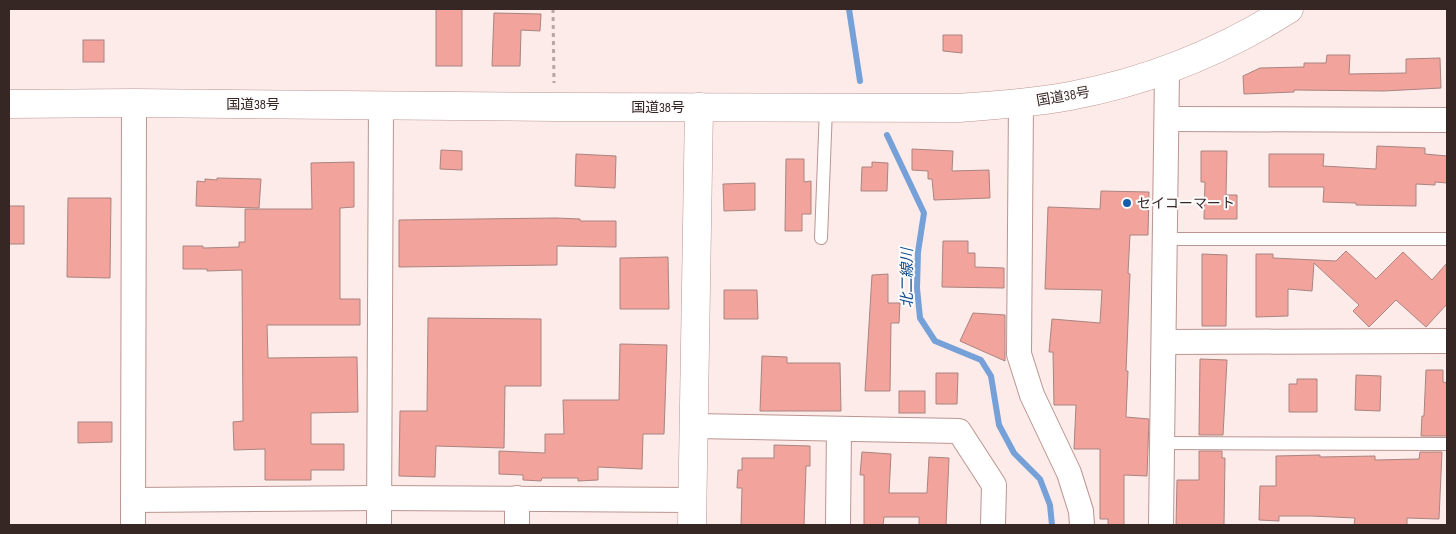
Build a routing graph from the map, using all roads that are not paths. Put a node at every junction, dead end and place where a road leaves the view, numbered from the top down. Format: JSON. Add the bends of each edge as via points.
{"nodes":[{"id":1,"x":1289,"y":9,"type":"edge"},
{"id":2,"x":1167,"y":71,"type":"junction"},
{"id":3,"x":134,"y":103,"type":"junction"},
{"id":4,"x":9,"y":104,"type":"edge"},
{"id":5,"x":1021,"y":104,"type":"junction"},
{"id":6,"x":381,"y":105,"type":"junction"},
{"id":7,"x":699,"y":107,"type":"junction"},
{"id":8,"x":826,"y":108,"type":"junction"},
{"id":9,"x":1167,"y":119,"type":"junction"},
{"id":10,"x":1447,"y":120,"type":"edge"},
{"id":11,"x":821,"y":238,"type":"dead end"},
{"id":12,"x":1165,"y":239,"type":"junction"},
{"id":13,"x":1447,"y":239,"type":"edge"},
{"id":14,"x":1447,"y":341,"type":"edge"},
{"id":15,"x":1164,"y":342,"type":"junction"},
{"id":16,"x":694,"y":426,"type":"junction"},
{"id":17,"x":839,"y":429,"type":"junction"},
{"id":18,"x":1163,"y":443,"type":"junction"},
{"id":19,"x":1447,"y":444,"type":"edge"},
{"id":20,"x":379,"y":498,"type":"junction"},
{"id":21,"x":517,"y":498,"type":"junction"},
{"id":22,"x":133,"y":500,"type":"junction"},
{"id":23,"x":692,"y":512,"type":"edge"},
{"id":24,"x":133,"y":525,"type":"edge"},
{"id":25,"x":379,"y":525,"type":"edge"},
{"id":26,"x":517,"y":525,"type":"edge"},
{"id":27,"x":838,"y":525,"type":"edge"},
{"id":28,"x":993,"y":525,"type":"edge"},
{"id":29,"x":1082,"y":525,"type":"edge"},
{"id":30,"x":1161,"y":525,"type":"edge"}],
"edges":[{"from":1,"to":2,"type":"main road","name":"国道38号","via":[[1225,46]]},
{"from":2,"to":5,"type":"main road","name":"国道38号","via":[[1123,84]]},
{"from":2,"to":9,"type":"street"},
{"from":3,"to":4,"type":"main road","name":"国道38号"},
{"from":3,"to":6,"type":"main road","name":"国道38号"},
{"from":3,"to":22,"type":"street"},
{"from":5,"to":8,"type":"main road","name":"国道38号","via":[[960,108]]},
{"from":5,"to":29,"type":"street","via":[[1018,354],[1032,395],[1068,473],[1081,511]]},
{"from":6,"to":7,"type":"main road","name":"国道38号"},
{"from":6,"to":20,"type":"street"},
{"from":7,"to":8,"type":"main road","name":"国道38号"},
{"from":7,"to":16,"type":"main road"},
{"from":8,"to":11,"type":"lane"},
{"from":9,"to":10,"type":"street"},
{"from":9,"to":12,"type":"street"},
{"from":12,"to":13,"type":"lane"},
{"from":12,"to":15,"type":"street"},
{"from":14,"to":15,"type":"street"},
{"from":15,"to":18,"type":"street"},
{"from":16,"to":17,"type":"street"},
{"from":16,"to":23,"type":"main road"},
{"from":17,"to":27,"type":"street"},
{"from":17,"to":28,"type":"street","via":[[959,431],[994,484]]},
{"from":18,"to":19,"type":"lane"},
{"from":18,"to":30,"type":"street"},
{"from":20,"to":21,"type":"street"},
{"from":20,"to":22,"type":"street"},
{"from":20,"to":25,"type":"street"},
{"from":21,"to":23,"type":"street"},
{"from":21,"to":26,"type":"street"},
{"from":22,"to":24,"type":"street"}]}
